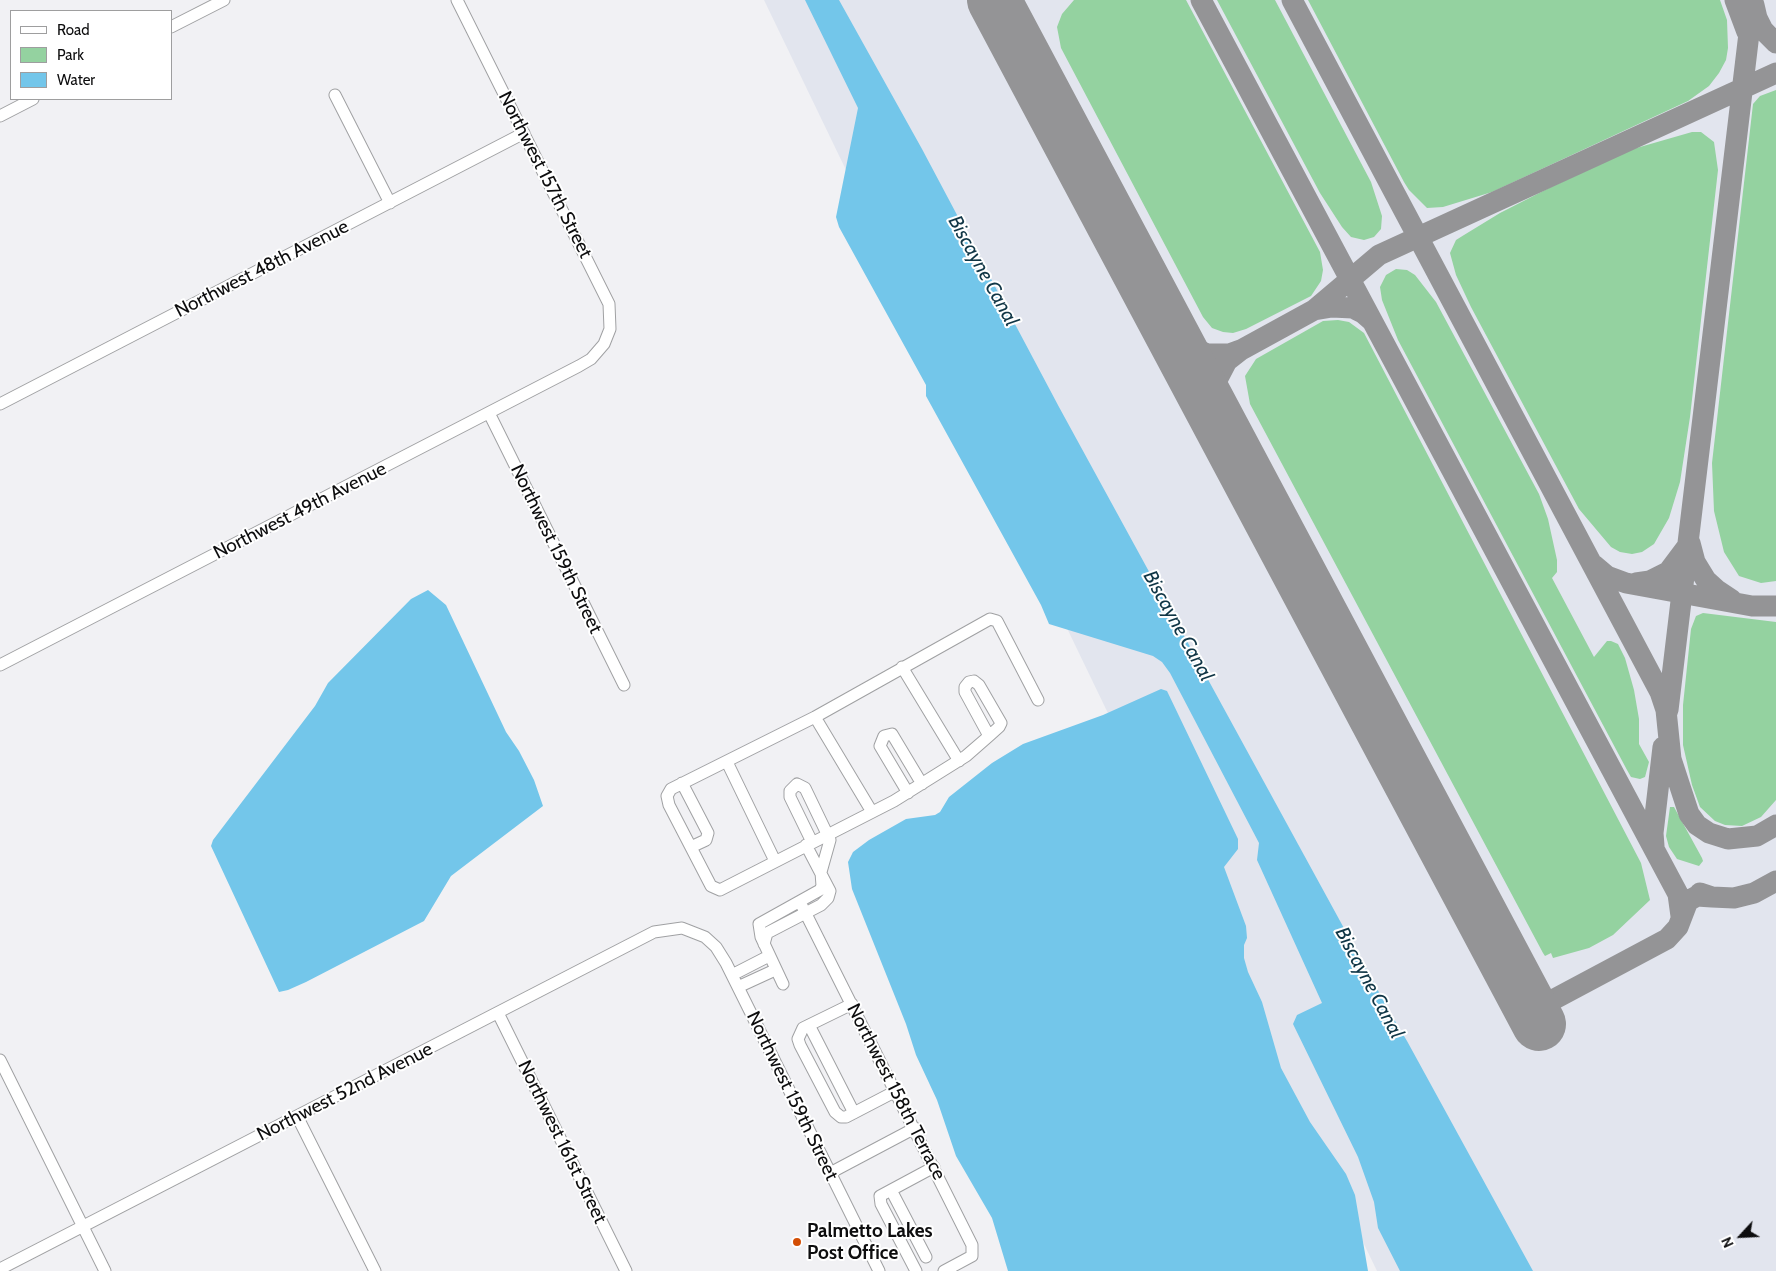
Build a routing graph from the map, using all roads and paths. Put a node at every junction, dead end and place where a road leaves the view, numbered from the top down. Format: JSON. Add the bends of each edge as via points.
{"nodes":[{"id":1,"x":224,"y":0,"type":"edge"},
{"id":2,"x":457,"y":0,"type":"edge"},
{"id":3,"x":172,"y":26,"type":"edge"},
{"id":4,"x":335,"y":95,"type":"dead end"},
{"id":5,"x":31,"y":100,"type":"edge"},
{"id":6,"x":0,"y":116,"type":"edge"},
{"id":7,"x":524,"y":132,"type":"junction"},
{"id":8,"x":390,"y":203,"type":"junction"},
{"id":9,"x":597,"y":353,"type":"joint"},
{"id":10,"x":0,"y":404,"type":"edge"},
{"id":11,"x":488,"y":413,"type":"junction"},
{"id":12,"x":0,"y":665,"type":"edge"},
{"id":13,"x":902,"y":667,"type":"junction"},
{"id":14,"x":624,"y":685,"type":"dead end"},
{"id":15,"x":1038,"y":700,"type":"dead end"},
{"id":16,"x":815,"y":717,"type":"junction"},
{"id":17,"x":989,"y":736,"type":"dead end"},
{"id":18,"x":959,"y":761,"type":"junction"},
{"id":19,"x":727,"y":762,"type":"junction"},
{"id":20,"x":682,"y":783,"type":"junction"},
{"id":21,"x":922,"y":784,"type":"junction"},
{"id":22,"x":908,"y":793,"type":"junction"},
{"id":23,"x":872,"y":812,"type":"junction"},
{"id":24,"x":828,"y":834,"type":"junction"},
{"id":25,"x":809,"y":843,"type":"junction"},
{"id":26,"x":691,"y":847,"type":"junction"},
{"id":27,"x":775,"y":861,"type":"junction"},
{"id":28,"x":820,"y":872,"type":"junction"},
{"id":29,"x":803,"y":907,"type":"junction"},
{"id":30,"x":694,"y":931,"type":"joint"},
{"id":31,"x":769,"y":956,"type":"junction"},
{"id":32,"x":775,"y":970,"type":"junction"},
{"id":33,"x":732,"y":975,"type":"junction"},
{"id":34,"x":783,"y":984,"type":"dead end"},
{"id":35,"x":738,"y":987,"type":"junction"},
{"id":36,"x":852,"y":1004,"type":"junction"},
{"id":37,"x":498,"y":1013,"type":"junction"},
{"id":38,"x":810,"y":1025,"type":"junction"},
{"id":39,"x":0,"y":1060,"type":"edge"},
{"id":40,"x":896,"y":1091,"type":"junction"},
{"id":41,"x":854,"y":1113,"type":"junction"},
{"id":42,"x":297,"y":1116,"type":"junction"},
{"id":43,"x":915,"y":1128,"type":"junction"},
{"id":44,"x":934,"y":1167,"type":"junction"},
{"id":45,"x":830,"y":1173,"type":"junction"},
{"id":46,"x":891,"y":1190,"type":"junction"},
{"id":47,"x":83,"y":1226,"type":"junction"},
{"id":48,"x":926,"y":1257,"type":"dead end"},
{"id":49,"x":0,"y":1269,"type":"edge"},
{"id":50,"x":105,"y":1271,"type":"edge"},
{"id":51,"x":375,"y":1271,"type":"edge"},
{"id":52,"x":626,"y":1271,"type":"edge"},
{"id":53,"x":879,"y":1271,"type":"edge"},
{"id":54,"x":916,"y":1271,"type":"edge"},
{"id":55,"x":944,"y":1271,"type":"edge"}],
"edges":[{"from":1,"to":3,"type":"street"},
{"from":2,"to":7,"type":"street","name":"Northwest 157th Street"},
{"from":4,"to":8,"type":"street"},
{"from":5,"to":6,"type":"street"},
{"from":7,"to":8,"type":"street","name":"Northwest 48th Avenue"},
{"from":7,"to":9,"type":"street","name":"Northwest 157th Street","via":[[609,304],[610,329]]},
{"from":8,"to":10,"type":"street","name":"Northwest 48th Avenue"},
{"from":9,"to":11,"type":"street","name":"Northwest 49th Avenue","via":[[579,366]]},
{"from":11,"to":12,"type":"street","name":"Northwest 49th Avenue"},
{"from":11,"to":14,"type":"street","name":"Northwest 159th Street"},
{"from":13,"to":15,"type":"street","via":[[990,619],[997,621]]},
{"from":13,"to":16,"type":"street"},
{"from":13,"to":18,"type":"street"},
{"from":16,"to":19,"type":"street"},
{"from":16,"to":23,"type":"street"},
{"from":17,"to":18,"type":"street"},
{"from":18,"to":21,"type":"street"},
{"from":19,"to":20,"type":"street"},
{"from":19,"to":27,"type":"street"},
{"from":20,"to":26,"type":"street","via":[[671,789],[667,796]]},
{"from":20,"to":26,"type":"street","via":[[708,834],[706,840]]},
{"from":21,"to":22,"type":"street"},
{"from":21,"to":22,"type":"street","via":[[892,734],[884,736],[880,746]]},
{"from":22,"to":23,"type":"street"},
{"from":23,"to":24,"type":"street"},
{"from":24,"to":25,"type":"street"},
{"from":24,"to":25,"type":"street","via":[[805,788],[798,784],[790,791],[790,796]]},
{"from":24,"to":28,"type":"street","via":[[828,849]]},
{"from":25,"to":27,"type":"street"},
{"from":25,"to":28,"type":"street"},
{"from":26,"to":27,"type":"street","via":[[711,886],[720,890]]},
{"from":28,"to":29,"type":"street","via":[[822,886]]},
{"from":29,"to":31,"type":"street","via":[[759,924],[758,931]]},
{"from":29,"to":36,"type":"street","name":"Northwest 158th Terrace"},
{"from":30,"to":33,"type":"street","name":"Northwest 159th Street","via":[[716,947]]},
{"from":30,"to":37,"type":"street","name":"Northwest 52nd Avenue","via":[[654,932]]},
{"from":31,"to":32,"type":"street"},
{"from":31,"to":33,"type":"street"},
{"from":32,"to":34,"type":"street"},
{"from":32,"to":35,"type":"street"},
{"from":33,"to":35,"type":"street","name":"Northwest 159th Street"},
{"from":35,"to":45,"type":"street","name":"Northwest 159th Street"},
{"from":36,"to":38,"type":"street"},
{"from":36,"to":40,"type":"street","name":"Northwest 158th Terrace"},
{"from":37,"to":42,"type":"street","name":"Northwest 52nd Avenue"},
{"from":37,"to":52,"type":"street","name":"Northwest 161st Street"},
{"from":38,"to":41,"type":"street"},
{"from":38,"to":41,"type":"street","name":"Northwest 159th Street","via":[[800,1033],[800,1045],[838,1116]]},
{"from":39,"to":47,"type":"street"},
{"from":40,"to":41,"type":"street"},
{"from":40,"to":43,"type":"street","name":"Northwest 158th Terrace"},
{"from":42,"to":47,"type":"street","name":"Northwest 52nd Avenue"},
{"from":42,"to":51,"type":"street"},
{"from":43,"to":44,"type":"street","name":"Northwest 158th Terrace"},
{"from":43,"to":45,"type":"street"},
{"from":44,"to":46,"type":"street"},
{"from":44,"to":55,"type":"street","name":"Northwest 158th Terrace","via":[[973,1252],[972,1256]]},
{"from":45,"to":53,"type":"street","name":"Northwest 159th Street"},
{"from":46,"to":48,"type":"street"},
{"from":46,"to":54,"type":"street","via":[[880,1196],[881,1204]]},
{"from":47,"to":49,"type":"street","name":"Northwest 52nd Avenue"},
{"from":47,"to":50,"type":"street"}]}
